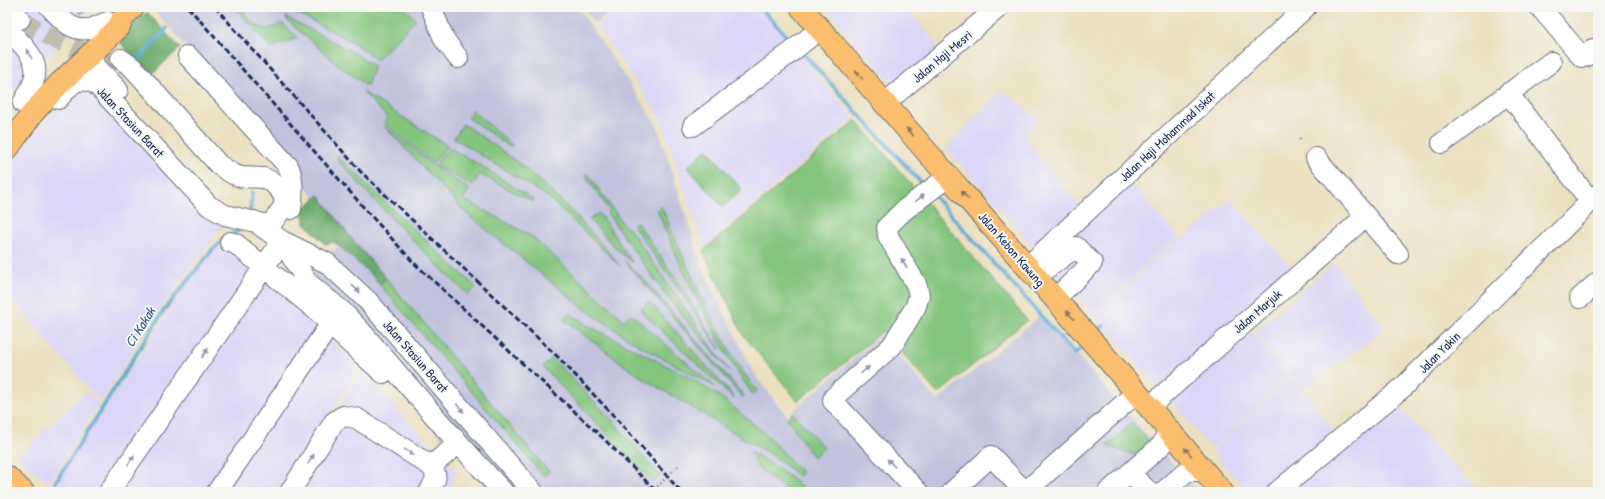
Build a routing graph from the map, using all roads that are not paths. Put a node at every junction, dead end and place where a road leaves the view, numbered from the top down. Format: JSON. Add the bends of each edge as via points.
{"nodes":[{"id":1,"x":50,"y":7,"type":"edge"},
{"id":2,"x":431,"y":7,"type":"edge"},
{"id":3,"x":801,"y":7,"type":"edge"},
{"id":4,"x":1000,"y":7,"type":"edge"},
{"id":5,"x":1306,"y":7,"type":"edge"},
{"id":6,"x":1540,"y":7,"type":"edge"},
{"id":7,"x":123,"y":14,"type":"edge"},
{"id":8,"x":17,"y":15,"type":"edge"},
{"id":9,"x":820,"y":29,"type":"junction"},
{"id":10,"x":1596,"y":50,"type":"edge"},
{"id":11,"x":188,"y":56,"type":"dead end"},
{"id":12,"x":87,"y":57,"type":"junction"},
{"id":13,"x":458,"y":58,"type":"dead end"},
{"id":14,"x":1551,"y":62,"type":"dead end"},
{"id":15,"x":119,"y":64,"type":"tunnel mouth"},
{"id":16,"x":1508,"y":93,"type":"junction"},
{"id":17,"x":23,"y":104,"type":"junction"},
{"id":18,"x":884,"y":104,"type":"junction"},
{"id":19,"x":7,"y":123,"type":"edge"},
{"id":20,"x":693,"y":126,"type":"dead end"},
{"id":21,"x":1442,"y":142,"type":"dead end"},
{"id":22,"x":7,"y":149,"type":"edge"},
{"id":23,"x":1316,"y":158,"type":"dead end"},
{"id":24,"x":942,"y":181,"type":"junction"},
{"id":25,"x":1596,"y":198,"type":"edge"},
{"id":26,"x":278,"y":214,"type":"junction"},
{"id":27,"x":1366,"y":216,"type":"junction"},
{"id":28,"x":246,"y":219,"type":"junction"},
{"id":29,"x":230,"y":242,"type":"dead end"},
{"id":30,"x":282,"y":242,"type":"junction"},
{"id":31,"x":1398,"y":254,"type":"dead end"},
{"id":32,"x":1049,"y":264,"type":"junction"},
{"id":33,"x":263,"y":268,"type":"junction"},
{"id":34,"x":1072,"y":282,"type":"junction"},
{"id":35,"x":1598,"y":282,"type":"edge"},
{"id":36,"x":1580,"y":298,"type":"dead end"},
{"id":37,"x":327,"y":322,"type":"junction"},
{"id":38,"x":388,"y":324,"type":"junction"},
{"id":39,"x":369,"y":340,"type":"junction"},
{"id":40,"x":1142,"y":400,"type":"junction"},
{"id":41,"x":1168,"y":428,"type":"junction"},
{"id":42,"x":456,"y":446,"type":"junction"},
{"id":43,"x":431,"y":466,"type":"junction"},
{"id":44,"x":1204,"y":471,"type":"junction"},
{"id":45,"x":1130,"y":473,"type":"junction"},
{"id":46,"x":109,"y":492,"type":"edge"},
{"id":47,"x":218,"y":492,"type":"edge"},
{"id":48,"x":290,"y":492,"type":"edge"},
{"id":49,"x":429,"y":492,"type":"edge"},
{"id":50,"x":490,"y":492,"type":"edge"},
{"id":51,"x":503,"y":492,"type":"edge"},
{"id":52,"x":533,"y":492,"type":"edge"},
{"id":53,"x":918,"y":492,"type":"edge"},
{"id":54,"x":952,"y":492,"type":"edge"},
{"id":55,"x":1025,"y":492,"type":"edge"},
{"id":56,"x":1108,"y":492,"type":"edge"},
{"id":57,"x":1148,"y":492,"type":"edge"},
{"id":58,"x":1163,"y":492,"type":"edge"},
{"id":59,"x":1222,"y":492,"type":"edge"},
{"id":60,"x":1277,"y":492,"type":"edge"}],
"edges":[{"from":1,"to":7,"type":"street","via":[[65,23],[75,28],[93,28]]},
{"from":2,"to":13,"type":"street","via":[[444,39]]},
{"from":3,"to":9,"type":"main road","name":"Jalan Kebon Kawung"},
{"from":4,"to":18,"type":"street","name":"Jalan Haji Mesri"},
{"from":5,"to":32,"type":"street","name":"Jalan Haji Mohammad Iskat"},
{"from":6,"to":10,"type":"street","via":[[1582,57]]},
{"from":7,"to":12,"type":"main road","via":[[120,26]]},
{"from":7,"to":17,"type":"main road","via":[[49,74]]},
{"from":17,"to":8,"type":"street","one_way":true,"via":[[34,80],[34,64],[26,49]]},
{"from":18,"to":9,"type":"main road","name":"Jalan Kebon Kawung","one_way":true},
{"from":9,"to":20,"type":"street"},
{"from":11,"to":26,"type":"street","via":[[288,166],[291,172],[291,208],[290,211]]},
{"from":12,"to":22,"type":"main road","via":[[32,114]]},
{"from":12,"to":28,"type":"street","name":"Jalan Stasiun Barat","via":[[231,211]]},
{"from":14,"to":16,"type":"street"},
{"from":15,"to":26,"type":"street","via":[[126,78],[212,173],[239,188],[266,190],[275,200]]},
{"from":16,"to":21,"type":"street"},
{"from":16,"to":25,"type":"street"},
{"from":17,"to":19,"type":"main road"},
{"from":24,"to":18,"type":"main road","name":"Jalan Kebon Kawung","one_way":true},
{"from":22,"to":28,"type":"street","name":"Jalan Stasiun Barat","via":[[73,82],[85,80],[95,83],[209,206],[225,216]]},
{"from":23,"to":27,"type":"street"},
{"from":32,"to":24,"type":"main road","name":"Jalan Kebon Kawung","one_way":true},
{"from":53,"to":24,"type":"street","one_way":true,"via":[[834,401],[834,396],[892,346],[916,306],[919,295],[916,284],[888,236],[886,227]]},
{"from":25,"to":60,"type":"street","name":"Jalan Yakin","via":[[1402,388]]},
{"from":26,"to":28,"type":"street","via":[[272,223],[264,224]]},
{"from":27,"to":31,"type":"street"},
{"from":27,"to":40,"type":"street","name":"Jalan Marjuk"},
{"from":28,"to":30,"type":"street","name":"Jalan Stasiun Barat"},
{"from":29,"to":33,"type":"street","via":[[236,244]]},
{"from":30,"to":33,"type":"street"},
{"from":30,"to":38,"type":"street","name":"Jalan Stasiun Barat","one_way":true,"via":[[327,263],[368,301]]},
{"from":30,"to":39,"type":"street","name":"Jalan Stasiun Barat","via":[[308,283],[343,312]]},
{"from":32,"to":34,"type":"main road","name":"Jalan Kebon Kawung"},
{"from":32,"to":34,"type":"street"},
{"from":33,"to":37,"type":"street","via":[[322,315]]},
{"from":46,"to":33,"type":"street","one_way":true},
{"from":40,"to":34,"type":"main road","name":"Jalan Kebon Kawung","one_way":true,"via":[[1090,338]]},
{"from":35,"to":36,"type":"street"},
{"from":37,"to":42,"type":"street","via":[[380,370]]},
{"from":37,"to":47,"type":"street","via":[[327,329]]},
{"from":38,"to":39,"type":"street"},
{"from":38,"to":52,"type":"street","name":"Jalan Stasiun Barat","one_way":true},
{"from":39,"to":42,"type":"street","name":"Jalan Stasiun Barat"},
{"from":40,"to":41,"type":"main road","name":"Jalan Kebon Kawung"},
{"from":40,"to":55,"type":"street","name":"Jalan Marjuk"},
{"from":44,"to":41,"type":"main road","name":"Jalan Kebon Kawung","one_way":true},
{"from":41,"to":45,"type":"street","via":[[1163,444]]},
{"from":42,"to":43,"type":"street"},
{"from":42,"to":50,"type":"street"},
{"from":42,"to":51,"type":"street","name":"Jalan Stasiun Barat"},
{"from":48,"to":43,"type":"street","one_way":true,"via":[[334,422],[343,416],[356,418]]},
{"from":43,"to":49,"type":"street","via":[[436,472]]},
{"from":44,"to":58,"type":"street","via":[[1187,471]]},
{"from":44,"to":59,"type":"main road","name":"Jalan Kebon Kawung"},
{"from":45,"to":56,"type":"street"},
{"from":45,"to":57,"type":"street"},
{"from":54,"to":55,"type":"street","via":[[990,456]]}]}
